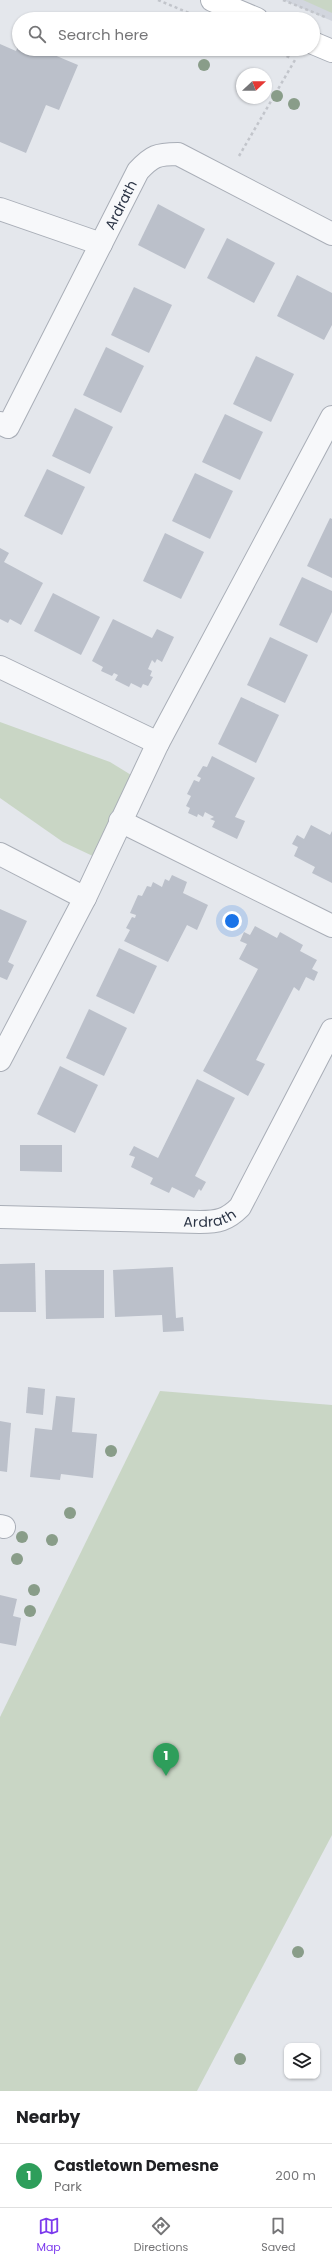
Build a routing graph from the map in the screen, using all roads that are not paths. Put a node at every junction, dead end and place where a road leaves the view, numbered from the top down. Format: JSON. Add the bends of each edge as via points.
{"nodes":[{"id":1,"x":212,"y":0,"type":"edge"},
{"id":2,"x":240,"y":12,"type":"edge"},
{"id":3,"x":320,"y":46,"type":"edge"},
{"id":4,"x":332,"y":51,"type":"edge"},
{"id":5,"x":0,"y":209,"type":"edge"},
{"id":6,"x":332,"y":234,"type":"edge"},
{"id":7,"x":101,"y":244,"type":"junction"},
{"id":8,"x":332,"y":417,"type":"edge"},
{"id":9,"x":3,"y":432,"type":"edge"},
{"id":10,"x":0,"y":667,"type":"edge"},
{"id":11,"x":158,"y":743,"type":"junction"},
{"id":12,"x":120,"y":821,"type":"junction"},
{"id":13,"x":0,"y":854,"type":"edge"},
{"id":14,"x":85,"y":898,"type":"junction"},
{"id":15,"x":332,"y":926,"type":"edge"},
{"id":16,"x":332,"y":1030,"type":"edge"},
{"id":17,"x":0,"y":1060,"type":"edge"},
{"id":18,"x":0,"y":1217,"type":"edge"}],
"edges":[{"from":1,"to":2,"type":"main road"},
{"from":3,"to":4,"type":"main road"},
{"from":5,"to":7,"type":"street"},
{"from":6,"to":7,"type":"street","name":"Ardrath","via":[[178,154],[163,154],[150,158],[138,171]]},
{"from":7,"to":9,"type":"street","name":"Ardrath"},
{"from":8,"to":11,"type":"street"},
{"from":10,"to":11,"type":"street"},
{"from":11,"to":12,"type":"street"},
{"from":12,"to":14,"type":"street"},
{"from":12,"to":15,"type":"street"},
{"from":13,"to":14,"type":"street"},
{"from":14,"to":17,"type":"street"},
{"from":16,"to":18,"type":"street","name":"Ardrath","via":[[240,1207],[230,1217],[215,1222]]}]}
